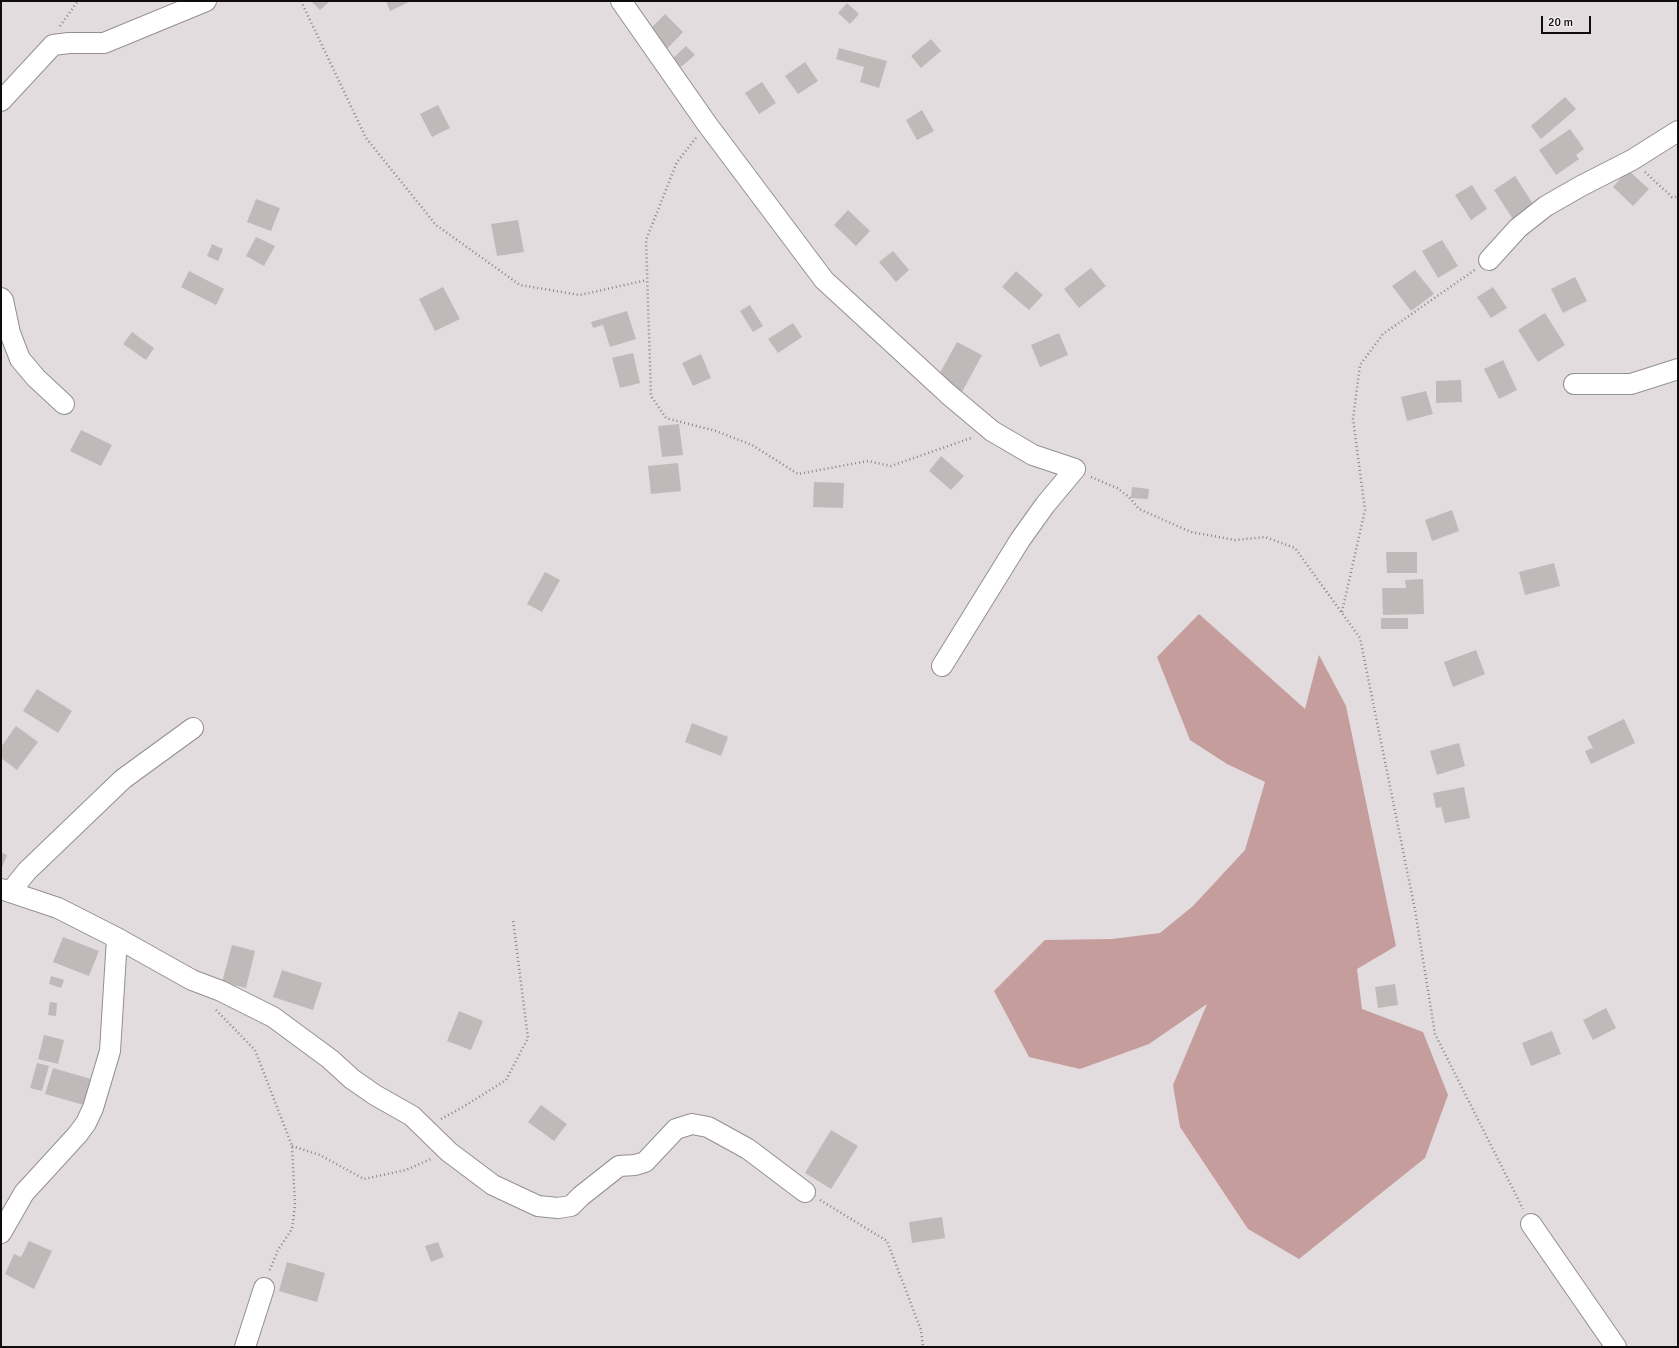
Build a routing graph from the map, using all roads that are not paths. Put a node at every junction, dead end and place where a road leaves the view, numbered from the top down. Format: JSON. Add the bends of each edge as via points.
{"nodes":[{"id":1,"x":206,"y":1,"type":"edge"},
{"id":2,"x":621,"y":1,"type":"edge"},
{"id":3,"x":1,"y":101,"type":"edge"},
{"id":4,"x":1678,"y":131,"type":"edge"},
{"id":5,"x":1489,"y":260,"type":"road end"},
{"id":6,"x":1,"y":298,"type":"edge"},
{"id":7,"x":1678,"y":369,"type":"edge"},
{"id":8,"x":1574,"y":384,"type":"dead end"},
{"id":9,"x":64,"y":404,"type":"dead end"},
{"id":10,"x":942,"y":666,"type":"dead end"},
{"id":11,"x":193,"y":728,"type":"dead end"},
{"id":12,"x":6,"y":890,"type":"edge"},
{"id":13,"x":117,"y":938,"type":"junction"},
{"id":14,"x":805,"y":1192,"type":"road end"},
{"id":15,"x":1531,"y":1224,"type":"road end"},
{"id":16,"x":1,"y":1233,"type":"edge"},
{"id":17,"x":264,"y":1288,"type":"road end"},
{"id":18,"x":245,"y":1347,"type":"edge"},
{"id":19,"x":1616,"y":1347,"type":"edge"}],
"edges":[{"from":1,"to":3,"type":"street","via":[[104,43],[52,45]]},
{"from":2,"to":10,"type":"street","via":[[707,124],[824,280],[992,431],[1033,455],[1075,469],[1020,540]]},
{"from":4,"to":5,"type":"street","via":[[1632,160],[1546,206],[1518,228]]},
{"from":6,"to":9,"type":"street","via":[[20,359]]},
{"from":7,"to":8,"type":"street","via":[[1631,384]]},
{"from":11,"to":12,"type":"street","via":[[123,779]]},
{"from":12,"to":13,"type":"street","via":[[58,908]]},
{"from":13,"to":14,"type":"street","via":[[192,980],[273,1017],[330,1059],[352,1079],[412,1116],[449,1152],[493,1185],[538,1206],[571,1206],[619,1166],[635,1166],[645,1162],[676,1129],[692,1124],[708,1127],[748,1149]]},
{"from":13,"to":16,"type":"street","via":[[110,1051],[93,1108],[78,1134],[24,1193]]},
{"from":15,"to":19,"type":"street"},
{"from":17,"to":18,"type":"street"}]}
